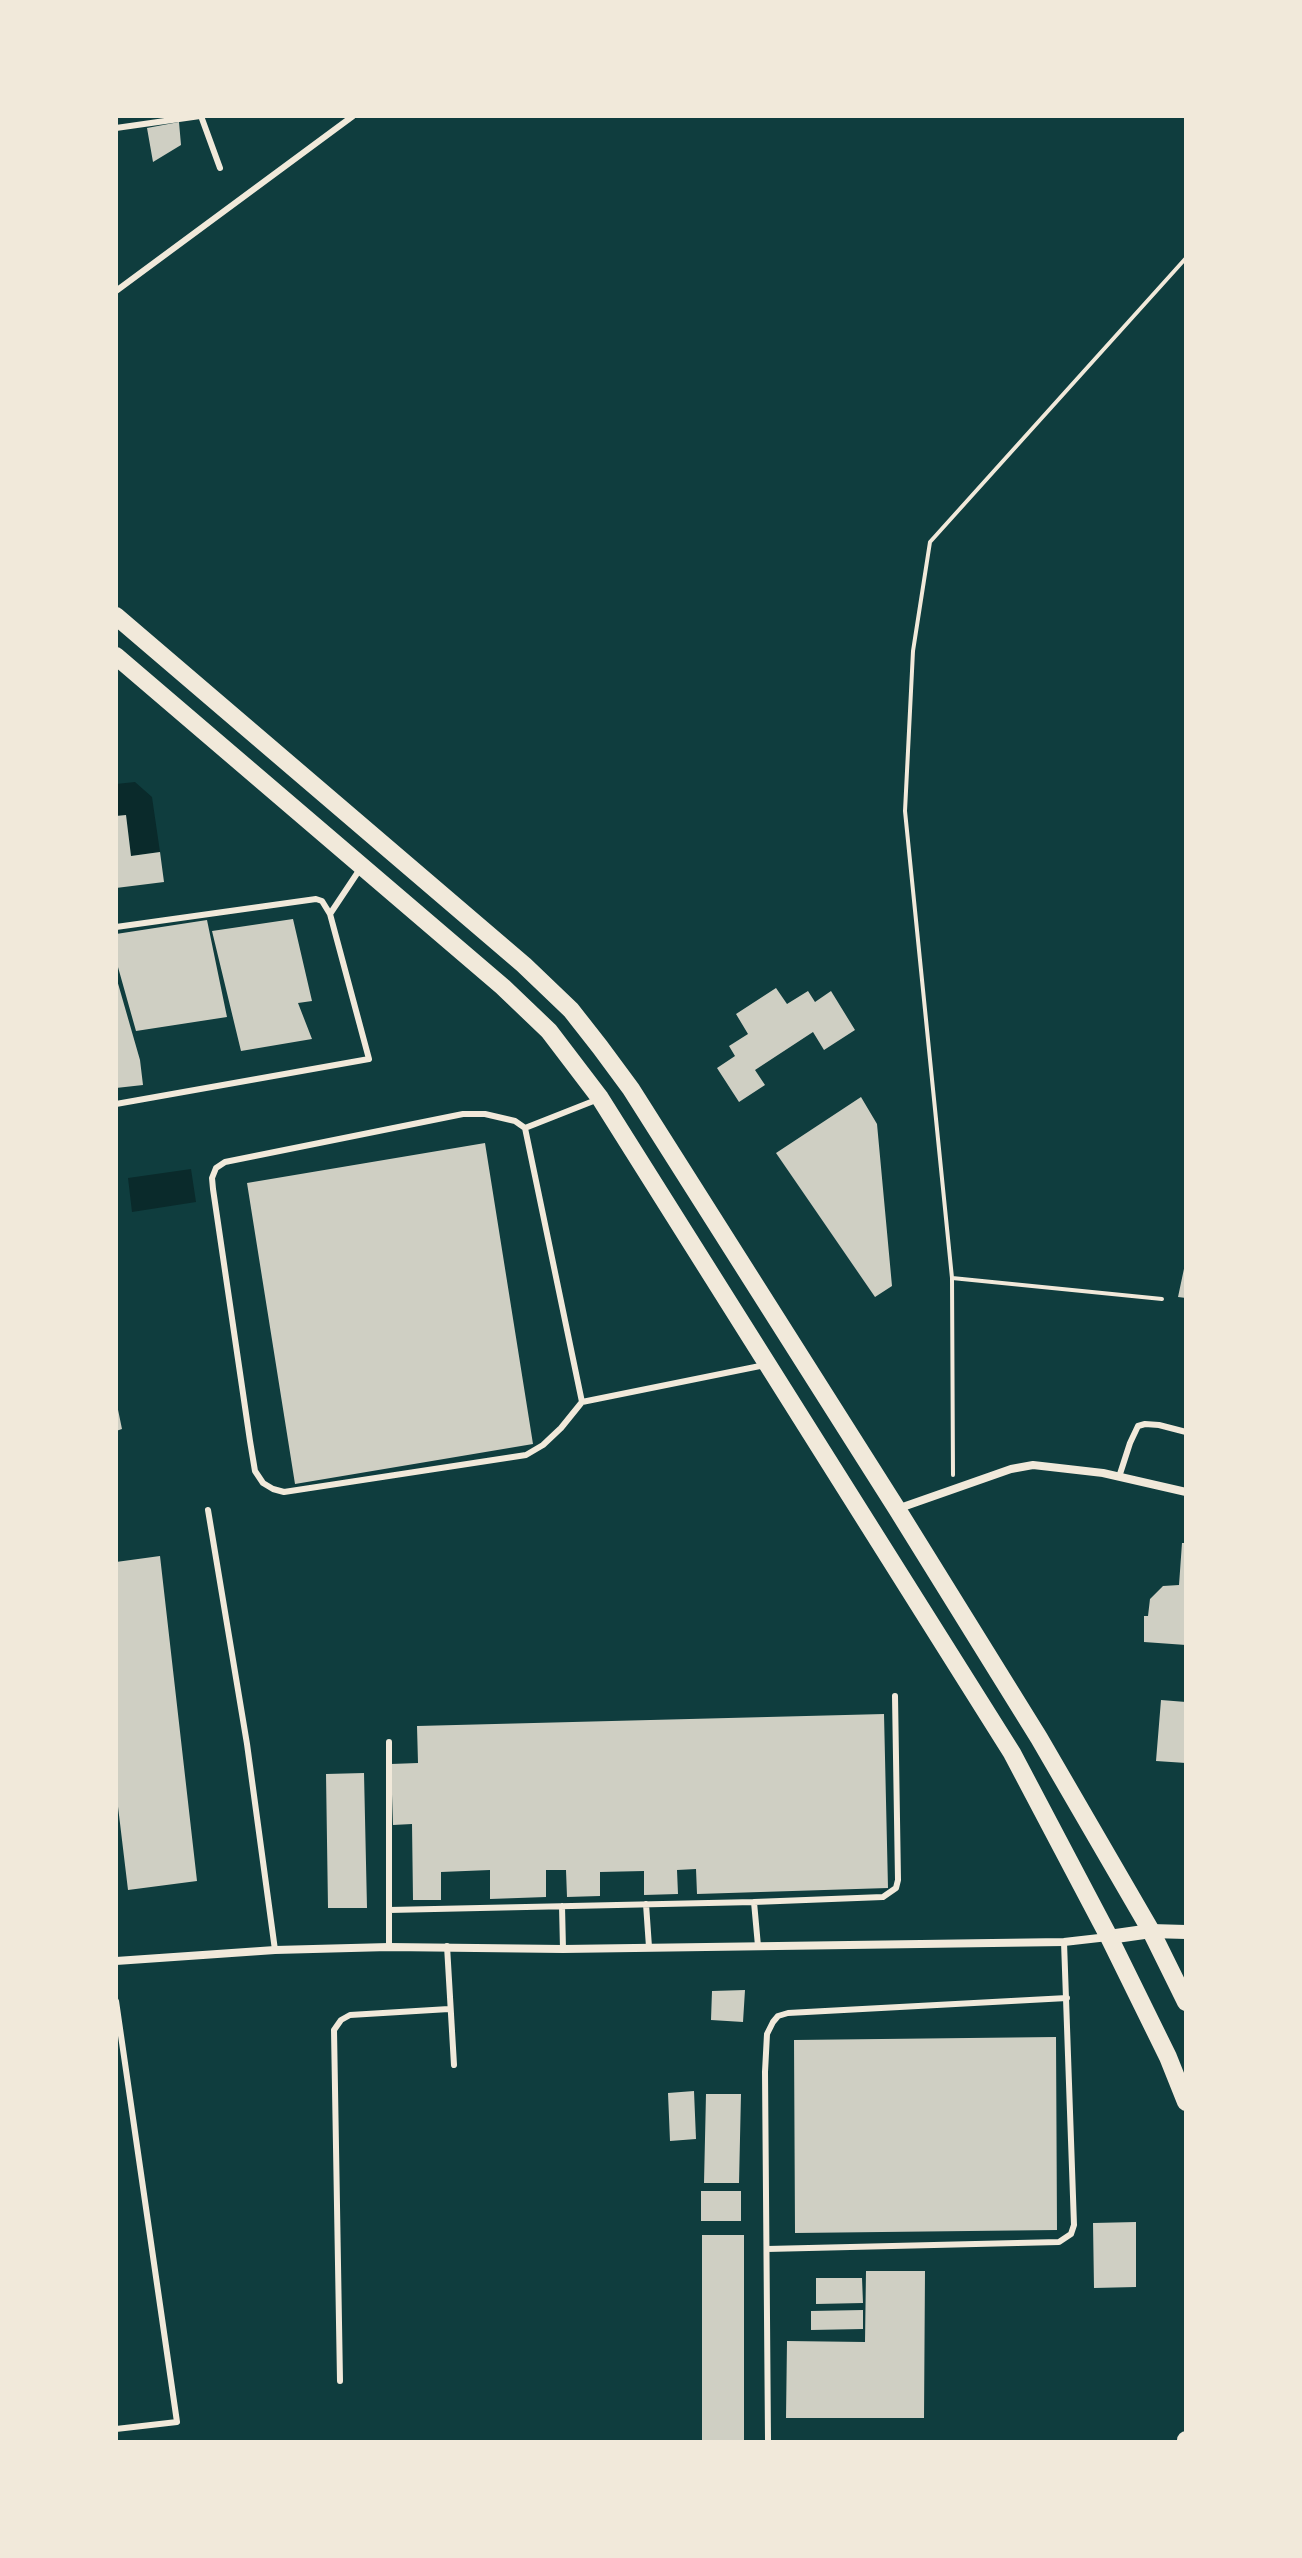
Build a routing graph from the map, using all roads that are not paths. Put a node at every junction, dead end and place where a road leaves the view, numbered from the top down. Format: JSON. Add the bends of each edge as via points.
{"nodes":[{"id":1,"x":200,"y":116,"type":"edge"},
{"id":2,"x":353,"y":116,"type":"edge"},
{"id":3,"x":116,"y":128,"type":"edge"},
{"id":4,"x":220,"y":168,"type":"dead end"},
{"id":5,"x":116,"y":291,"type":"edge"},
{"id":6,"x":116,"y":616,"type":"edge"},
{"id":7,"x":116,"y":656,"type":"edge"},
{"id":8,"x":362,"y":866,"type":"junction"},
{"id":9,"x":330,"y":914,"type":"junction"},
{"id":10,"x":116,"y":927,"type":"edge"},
{"id":11,"x":615,"y":1067,"type":"junction"},
{"id":12,"x":594,"y":1090,"type":"junction"},
{"id":13,"x":116,"y":1104,"type":"edge"},
{"id":14,"x":525,"y":1128,"type":"junction"},
{"id":15,"x":768,"y":1364,"type":"junction"},
{"id":16,"x":582,"y":1402,"type":"junction"},
{"id":17,"x":1186,"y":1432,"type":"edge"},
{"id":18,"x":1119,"y":1477,"type":"junction"},
{"id":19,"x":1186,"y":1492,"type":"edge"},
{"id":20,"x":897,"y":1509,"type":"junction"},
{"id":21,"x":208,"y":1510,"type":"dead end"},
{"id":22,"x":895,"y":1696,"type":"dead end"},
{"id":23,"x":389,"y":1742,"type":"dead end"},
{"id":24,"x":754,"y":1902,"type":"junction"},
{"id":25,"x":646,"y":1904,"type":"junction"},
{"id":26,"x":562,"y":1906,"type":"junction"},
{"id":27,"x":389,"y":1910,"type":"junction"},
{"id":28,"x":1151,"y":1931,"type":"junction"},
{"id":29,"x":1186,"y":1932,"type":"edge"},
{"id":30,"x":1109,"y":1937,"type":"junction"},
{"id":31,"x":1064,"y":1942,"type":"junction"},
{"id":32,"x":447,"y":1946,"type":"junction"},
{"id":33,"x":758,"y":1946,"type":"junction"},
{"id":34,"x":389,"y":1947,"type":"junction"},
{"id":35,"x":649,"y":1947,"type":"junction"},
{"id":36,"x":563,"y":1949,"type":"junction"},
{"id":37,"x":275,"y":1950,"type":"junction"},
{"id":38,"x":116,"y":1961,"type":"edge"},
{"id":39,"x":1067,"y":1998,"type":"junction"},
{"id":40,"x":116,"y":2001,"type":"edge"},
{"id":41,"x":1186,"y":2002,"type":"edge"},
{"id":42,"x":449,"y":2009,"type":"junction"},
{"id":43,"x":118,"y":2041,"type":"edge"},
{"id":44,"x":454,"y":2065,"type":"dead end"},
{"id":45,"x":1186,"y":2102,"type":"edge"},
{"id":46,"x":767,"y":2249,"type":"junction"},
{"id":47,"x":340,"y":2381,"type":"dead end"},
{"id":48,"x":116,"y":2429,"type":"edge"},
{"id":49,"x":768,"y":2440,"type":"dead end"}],
"edges":[{"from":1,"to":3,"type":"lane"},
{"from":1,"to":4,"type":"lane"},
{"from":2,"to":5,"type":"lane"},
{"from":6,"to":11,"type":"main road","via":[[524,965],[571,1010]]},
{"from":7,"to":8,"type":"main road"},
{"from":8,"to":9,"type":"lane"},
{"from":8,"to":12,"type":"main road","via":[[515,998],[549,1031]]},
{"from":9,"to":10,"type":"lane","via":[[316,899]]},
{"from":9,"to":13,"type":"lane","via":[[369,1059]]},
{"from":11,"to":12,"type":"main road"},
{"from":11,"to":20,"type":"main road"},
{"from":12,"to":14,"type":"lane"},
{"from":12,"to":15,"type":"main road"},
{"from":14,"to":16,"type":"lane"},
{"from":14,"to":16,"type":"lane","via":[[504,1117],[463,1114],[237,1159],[216,1168],[213,1189],[255,1471],[263,1483],[284,1492],[526,1455],[561,1428]]},
{"from":15,"to":16,"type":"lane"},
{"from":15,"to":30,"type":"main road","via":[[1012,1753]]},
{"from":17,"to":18,"type":"lane","via":[[1138,1426]]},
{"from":18,"to":19,"type":"street"},
{"from":18,"to":20,"type":"street","via":[[1033,1465]]},
{"from":20,"to":28,"type":"main road"},
{"from":21,"to":37,"type":"lane"},
{"from":22,"to":24,"type":"lane","via":[[896,1888],[883,1897]]},
{"from":23,"to":27,"type":"lane"},
{"from":24,"to":25,"type":"lane"},
{"from":24,"to":33,"type":"lane"},
{"from":25,"to":26,"type":"lane"},
{"from":25,"to":35,"type":"lane"},
{"from":26,"to":27,"type":"lane"},
{"from":26,"to":36,"type":"lane"},
{"from":27,"to":34,"type":"lane"},
{"from":28,"to":29,"type":"street"},
{"from":28,"to":30,"type":"street"},
{"from":28,"to":41,"type":"main road"},
{"from":30,"to":31,"type":"street"},
{"from":30,"to":45,"type":"main road"},
{"from":31,"to":33,"type":"street"},
{"from":31,"to":39,"type":"lane"},
{"from":32,"to":34,"type":"street"},
{"from":32,"to":36,"type":"street"},
{"from":32,"to":42,"type":"lane"},
{"from":33,"to":35,"type":"street"},
{"from":34,"to":37,"type":"street"},
{"from":35,"to":36,"type":"street"},
{"from":37,"to":38,"type":"street"},
{"from":39,"to":46,"type":"lane","via":[[778,2016],[767,2034]]},
{"from":39,"to":46,"type":"lane","via":[[1071,2234],[1059,2242]]},
{"from":40,"to":43,"type":"lane"},
{"from":42,"to":44,"type":"lane"},
{"from":42,"to":47,"type":"lane","via":[[350,2015],[334,2030]]},
{"from":43,"to":48,"type":"lane","via":[[177,2422]]},
{"from":46,"to":49,"type":"lane"}]}
